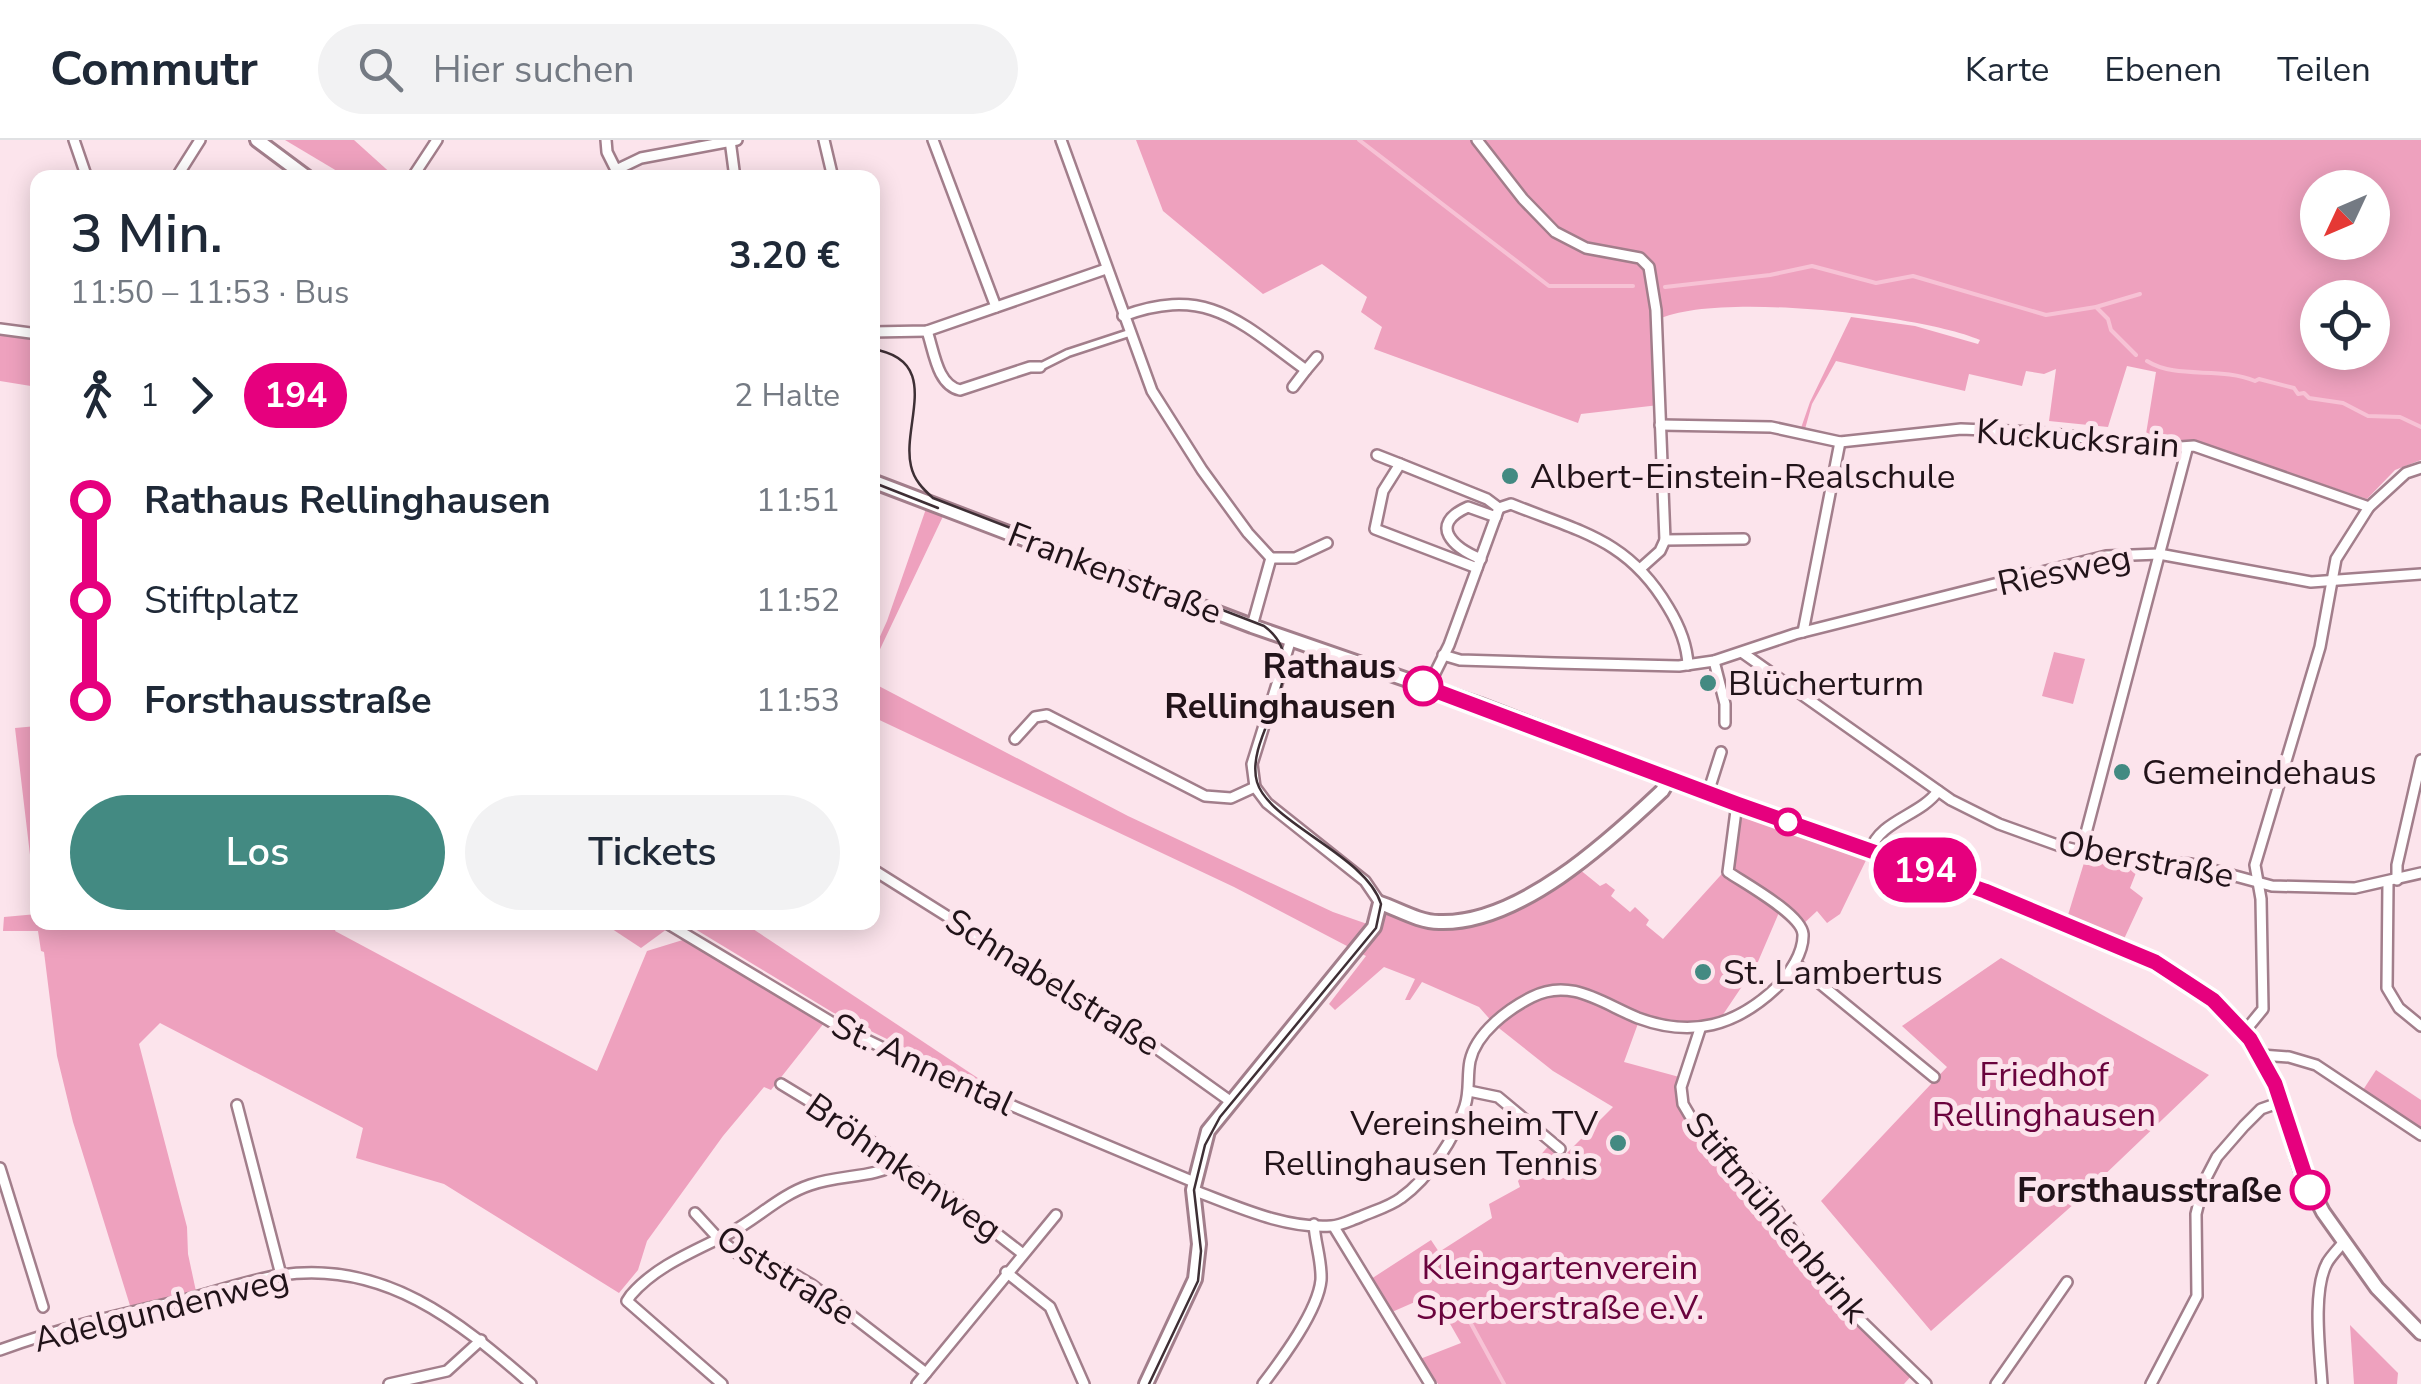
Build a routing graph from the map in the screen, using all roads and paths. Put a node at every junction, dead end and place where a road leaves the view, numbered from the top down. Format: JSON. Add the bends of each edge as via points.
{"nodes":[{"id":1,"x":74,"y":140,"type":"edge"},
{"id":2,"x":200,"y":140,"type":"edge"},
{"id":3,"x":257,"y":140,"type":"edge"},
{"id":4,"x":437,"y":140,"type":"edge"},
{"id":5,"x":606,"y":140,"type":"edge"},
{"id":6,"x":733,"y":140,"type":"edge"},
{"id":7,"x":824,"y":140,"type":"edge"},
{"id":8,"x":934,"y":140,"type":"edge"},
{"id":9,"x":1061,"y":140,"type":"edge"},
{"id":10,"x":1477,"y":140,"type":"edge"},
{"id":11,"x":84,"y":170,"type":"edge"},
{"id":12,"x":181,"y":170,"type":"edge"},
{"id":13,"x":297,"y":170,"type":"edge"},
{"id":14,"x":417,"y":170,"type":"edge"},
{"id":15,"x":613,"y":170,"type":"edge"},
{"id":16,"x":622,"y":170,"type":"edge"},
{"id":17,"x":735,"y":170,"type":"edge"},
{"id":18,"x":831,"y":170,"type":"edge"},
{"id":19,"x":1106,"y":269,"type":"junction"},
{"id":20,"x":996,"y":307,"type":"junction"},
{"id":21,"x":1123,"y":316,"type":"junction"},
{"id":22,"x":0,"y":329,"type":"edge"},
{"id":23,"x":927,"y":331,"type":"junction"},
{"id":24,"x":880,"y":332,"type":"edge"},
{"id":25,"x":30,"y":333,"type":"edge"},
{"id":26,"x":1129,"y":333,"type":"junction"},
{"id":27,"x":1317,"y":357,"type":"dead end"},
{"id":28,"x":1040,"y":367,"type":"joint"},
{"id":29,"x":1306,"y":370,"type":"junction"},
{"id":30,"x":1293,"y":387,"type":"dead end"},
{"id":31,"x":1660,"y":425,"type":"junction"},
{"id":32,"x":1840,"y":442,"type":"junction"},
{"id":33,"x":2186,"y":449,"type":"junction"},
{"id":34,"x":1377,"y":455,"type":"dead end"},
{"id":35,"x":1400,"y":464,"type":"junction"},
{"id":36,"x":2421,"y":468,"type":"edge"},
{"id":37,"x":880,"y":485,"type":"edge"},
{"id":38,"x":2369,"y":507,"type":"junction"},
{"id":39,"x":1498,"y":512,"type":"junction"},
{"id":40,"x":1744,"y":539,"type":"dead end"},
{"id":41,"x":1666,"y":540,"type":"junction"},
{"id":42,"x":1327,"y":543,"type":"dead end"},
{"id":43,"x":2159,"y":554,"type":"junction"},
{"id":44,"x":1271,"y":558,"type":"junction"},
{"id":45,"x":1479,"y":564,"type":"junction"},
{"id":46,"x":1642,"y":568,"type":"junction"},
{"id":47,"x":2421,"y":574,"type":"edge"},
{"id":48,"x":2331,"y":583,"type":"junction"},
{"id":49,"x":1252,"y":626,"type":"junction"},
{"id":50,"x":1804,"y":632,"type":"junction"},
{"id":51,"x":1291,"y":639,"type":"junction"},
{"id":52,"x":1744,"y":653,"type":"junction"},
{"id":53,"x":1442,"y":655,"type":"junction"},
{"id":54,"x":1714,"y":661,"type":"junction"},
{"id":55,"x":1688,"y":665,"type":"junction"},
{"id":56,"x":1428,"y":687,"type":"junction"},
{"id":57,"x":1725,"y":723,"type":"dead end"},
{"id":58,"x":1015,"y":739,"type":"dead end"},
{"id":59,"x":1721,"y":752,"type":"dead end"},
{"id":60,"x":2421,"y":760,"type":"edge"},
{"id":61,"x":1670,"y":778,"type":"junction"},
{"id":62,"x":1255,"y":786,"type":"junction"},
{"id":63,"x":1938,"y":791,"type":"junction"},
{"id":64,"x":1708,"y":793,"type":"junction"},
{"id":65,"x":1737,"y":804,"type":"junction"},
{"id":66,"x":1870,"y":851,"type":"junction"},
{"id":67,"x":2081,"y":852,"type":"junction"},
{"id":68,"x":2421,"y":873,"type":"edge"},
{"id":69,"x":880,"y":874,"type":"edge"},
{"id":70,"x":2255,"y":880,"type":"junction"},
{"id":71,"x":2392,"y":882,"type":"junction"},
{"id":72,"x":1380,"y":904,"type":"junction"},
{"id":73,"x":678,"y":930,"type":"edge"},
{"id":74,"x":1795,"y":963,"type":"junction"},
{"id":75,"x":2421,"y":1026,"type":"edge"},
{"id":76,"x":1700,"y":1029,"type":"junction"},
{"id":77,"x":2245,"y":1031,"type":"junction"},
{"id":78,"x":2261,"y":1055,"type":"junction"},
{"id":79,"x":1934,"y":1077,"type":"dead end"},
{"id":80,"x":781,"y":1084,"type":"dead end"},
{"id":81,"x":1469,"y":1091,"type":"junction"},
{"id":82,"x":1230,"y":1101,"type":"junction"},
{"id":83,"x":2281,"y":1102,"type":"junction"},
{"id":84,"x":238,"y":1105,"type":"dead end"},
{"id":85,"x":2421,"y":1135,"type":"edge"},
{"id":86,"x":1560,"y":1149,"type":"dead end"},
{"id":87,"x":901,"y":1162,"type":"junction"},
{"id":88,"x":0,"y":1168,"type":"edge"},
{"id":89,"x":1193,"y":1186,"type":"junction"},
{"id":90,"x":695,"y":1213,"type":"dead end"},
{"id":91,"x":1056,"y":1215,"type":"dead end"},
{"id":92,"x":1314,"y":1224,"type":"junction"},
{"id":93,"x":1334,"y":1227,"type":"junction"},
{"id":94,"x":718,"y":1238,"type":"junction"},
{"id":95,"x":2342,"y":1244,"type":"junction"},
{"id":96,"x":1024,"y":1254,"type":"junction"},
{"id":97,"x":1006,"y":1272,"type":"junction"},
{"id":98,"x":281,"y":1275,"type":"junction"},
{"id":99,"x":2067,"y":1282,"type":"dead end"},
{"id":100,"x":43,"y":1307,"type":"dead end"},
{"id":101,"x":2421,"y":1333,"type":"edge"},
{"id":102,"x":482,"y":1340,"type":"junction"},
{"id":103,"x":0,"y":1350,"type":"edge"},
{"id":104,"x":926,"y":1373,"type":"junction"},
{"id":105,"x":389,"y":1384,"type":"edge"},
{"id":106,"x":531,"y":1384,"type":"edge"},
{"id":107,"x":722,"y":1384,"type":"edge"},
{"id":108,"x":917,"y":1384,"type":"edge"},
{"id":109,"x":1084,"y":1384,"type":"edge"},
{"id":110,"x":1146,"y":1384,"type":"edge"},
{"id":111,"x":1263,"y":1384,"type":"edge"},
{"id":112,"x":1430,"y":1384,"type":"edge"},
{"id":113,"x":1926,"y":1384,"type":"edge"},
{"id":114,"x":1996,"y":1384,"type":"edge"},
{"id":115,"x":2152,"y":1384,"type":"edge"},
{"id":116,"x":2322,"y":1384,"type":"edge"}],
"edges":[{"from":1,"to":11,"type":"street"},
{"from":2,"to":12,"type":"street"},
{"from":3,"to":13,"type":"main road"},
{"from":4,"to":14,"type":"street"},
{"from":5,"to":15,"type":"street"},
{"from":6,"to":16,"type":"street","via":[[641,158]]},
{"from":6,"to":17,"type":"street"},
{"from":7,"to":18,"type":"street"},
{"from":8,"to":20,"type":"street"},
{"from":9,"to":19,"type":"street"},
{"from":10,"to":31,"type":"street","via":[[1556,232],[1586,248],[1640,258],[1649,267]]},
{"from":19,"to":20,"type":"street"},
{"from":19,"to":21,"type":"street"},
{"from":20,"to":23,"type":"street"},
{"from":21,"to":26,"type":"street"},
{"from":21,"to":29,"type":"street","via":[[1161,304],[1199,305],[1231,317]]},
{"from":22,"to":25,"type":"street"},
{"from":23,"to":24,"type":"street"},
{"from":23,"to":28,"type":"street","via":[[952,388]]},
{"from":26,"to":28,"type":"street"},
{"from":26,"to":44,"type":"street","via":[[1169,422]]},
{"from":27,"to":29,"type":"street"},
{"from":29,"to":30,"type":"street"},
{"from":31,"to":32,"type":"street","name":"Kuckucksrain","via":[[1770,427]]},
{"from":31,"to":41,"type":"street"},
{"from":32,"to":33,"type":"street","name":"Kuckucksrain","via":[[2000,430]]},
{"from":32,"to":50,"type":"street"},
{"from":33,"to":38,"type":"street","name":"Kuckucksrain","via":[[2205,449]]},
{"from":33,"to":43,"type":"street"},
{"from":34,"to":35,"type":"street"},
{"from":35,"to":39,"type":"street","via":[[1487,499]]},
{"from":35,"to":45,"type":"street","via":[[1383,491],[1375,529]]},
{"from":36,"to":38,"type":"street"},
{"from":37,"to":49,"type":"main road","name":"Frankenstraße"},
{"from":38,"to":48,"type":"street","via":[[2336,559]]},
{"from":39,"to":45,"type":"street"},
{"from":39,"to":45,"type":"street","via":[[1468,507],[1450,518],[1450,541]]},
{"from":39,"to":46,"type":"street","via":[[1511,504],[1610,544]]},
{"from":40,"to":41,"type":"street"},
{"from":41,"to":46,"type":"street"},
{"from":42,"to":44,"type":"street","via":[[1294,558]]},
{"from":43,"to":48,"type":"street","name":"Riesweg"},
{"from":43,"to":50,"type":"street","name":"Riesweg","via":[[2106,556]]},
{"from":43,"to":67,"type":"street"},
{"from":44,"to":49,"type":"street"},
{"from":45,"to":53,"type":"street"},
{"from":46,"to":55,"type":"street","via":[[1681,629]]},
{"from":47,"to":48,"type":"street","name":"Riesweg"},
{"from":48,"to":70,"type":"street","via":[[2320,647]]},
{"from":49,"to":51,"type":"main road","name":"Frankenstraße"},
{"from":50,"to":52,"type":"street","name":"Riesweg"},
{"from":51,"to":56,"type":"main road","name":"Frankenstraße"},
{"from":51,"to":62,"type":"street","via":[[1254,754]]},
{"from":52,"to":54,"type":"street","name":"Riesweg"},
{"from":52,"to":63,"type":"street","name":"Oberstraße"},
{"from":53,"to":55,"type":"street"},
{"from":53,"to":56,"type":"street"},
{"from":54,"to":55,"type":"street"},
{"from":54,"to":57,"type":"street"},
{"from":56,"to":61,"type":"main road","name":"Frankenstraße"},
{"from":58,"to":62,"type":"street","via":[[1034,717],[1047,715],[1205,796],[1230,798]]},
{"from":59,"to":64,"type":"street"},
{"from":60,"to":71,"type":"street"},
{"from":61,"to":64,"type":"main road","name":"Frankenstraße"},
{"from":61,"to":72,"type":"main road","via":[[1578,865],[1498,910],[1437,922]]},
{"from":62,"to":72,"type":"street","via":[[1366,881]]},
{"from":63,"to":66,"type":"street","via":[[1929,804],[1893,823]]},
{"from":63,"to":67,"type":"street","name":"Oberstraße","via":[[1999,824]]},
{"from":64,"to":65,"type":"main road","name":"Frankenstraße"},
{"from":65,"to":66,"type":"main road","name":"Frankenstraße"},
{"from":65,"to":74,"type":"street","via":[[1728,872],[1801,928]]},
{"from":66,"to":77,"type":"main road","name":"Frankenstraße","via":[[2146,956],[2213,1000]]},
{"from":67,"to":70,"type":"street","name":"Oberstraße","via":[[2191,864]]},
{"from":68,"to":71,"type":"street","name":"Oberstraße"},
{"from":69,"to":82,"type":"street","name":"Schnabelstraße"},
{"from":70,"to":71,"type":"street","name":"Oberstraße","via":[[2330,890]]},
{"from":70,"to":77,"type":"street","via":[[2264,998]]},
{"from":71,"to":75,"type":"street","via":[[2387,988]]},
{"from":72,"to":82,"type":"main road","via":[[1374,927]]},
{"from":73,"to":89,"type":"street","name":"St. Annental","via":[[854,1034]]},
{"from":74,"to":76,"type":"street","via":[[1748,1010]]},
{"from":74,"to":79,"type":"street"},
{"from":76,"to":81,"type":"street","via":[[1642,1019],[1586,993],[1550,990],[1516,1006],[1476,1046]]},
{"from":76,"to":113,"type":"street","name":"Stiftmühlenbrink","via":[[1681,1088],[1693,1122],[1774,1206],[1856,1316]]},
{"from":77,"to":78,"type":"main road","name":"Frankenstraße"},
{"from":78,"to":83,"type":"main road","name":"Frankenstraße"},
{"from":78,"to":85,"type":"street","via":[[2316,1065]]},
{"from":80,"to":87,"type":"street","name":"Bröhmkenweg"},
{"from":81,"to":86,"type":"street","via":[[1498,1097]]},
{"from":81,"to":93,"type":"street","via":[[1452,1134],[1412,1189]]},
{"from":82,"to":89,"type":"main road","via":[[1208,1131]]},
{"from":83,"to":95,"type":"main road","name":"Frankenstraße","via":[[2310,1191]]},
{"from":83,"to":115,"type":"street","via":[[2244,1126],[2204,1182],[2196,1214],[2197,1296]]},
{"from":84,"to":98,"type":"street"},
{"from":87,"to":94,"type":"street","via":[[877,1174],[809,1185]]},
{"from":87,"to":96,"type":"street","name":"Bröhmkenweg"},
{"from":88,"to":100,"type":"street"},
{"from":89,"to":92,"type":"street","name":"St. Annental","via":[[1244,1210]]},
{"from":89,"to":110,"type":"main road","via":[[1195,1279]]},
{"from":90,"to":94,"type":"street","name":"Oststraße"},
{"from":91,"to":96,"type":"street"},
{"from":92,"to":93,"type":"street","name":"St. Annental"},
{"from":92,"to":111,"type":"street","via":[[1321,1272],[1316,1299]]},
{"from":93,"to":112,"type":"street"},
{"from":94,"to":104,"type":"street","name":"Oststraße","via":[[812,1285]]},
{"from":94,"to":107,"type":"street","via":[[652,1275],[627,1301]]},
{"from":95,"to":101,"type":"main road","name":"Frankenstraße"},
{"from":95,"to":116,"type":"street","via":[[2322,1281]]},
{"from":96,"to":97,"type":"street"},
{"from":97,"to":104,"type":"street"},
{"from":97,"to":109,"type":"street","name":"Bröhmkenweg","via":[[1050,1308]]},
{"from":98,"to":102,"type":"street","name":"Adelgundenweg","via":[[332,1275],[384,1286],[439,1310]]},
{"from":98,"to":103,"type":"street","name":"Adelgundenweg"},
{"from":99,"to":114,"type":"street"},
{"from":102,"to":105,"type":"street","via":[[446,1371]]},
{"from":102,"to":106,"type":"street","name":"Adelgundenweg"},
{"from":104,"to":108,"type":"street"}]}
